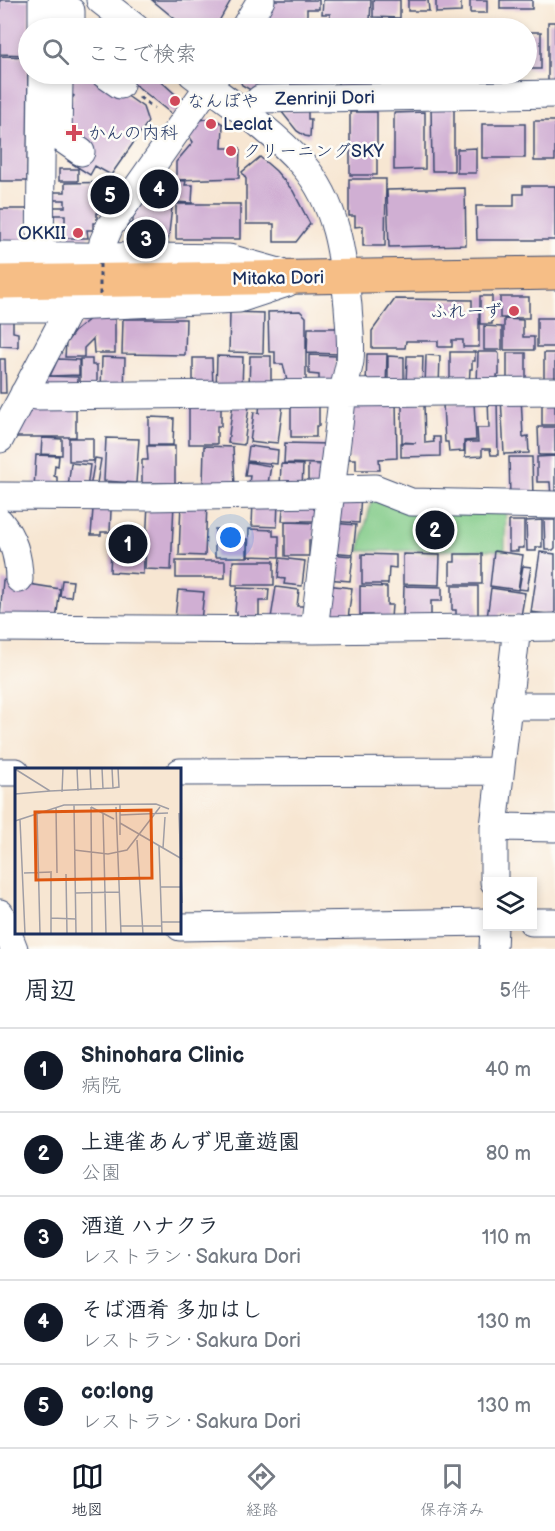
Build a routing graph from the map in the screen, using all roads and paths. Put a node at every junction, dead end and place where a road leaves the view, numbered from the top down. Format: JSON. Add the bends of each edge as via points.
{"nodes":[{"id":1,"x":100,"y":0,"type":"edge"},
{"id":2,"x":261,"y":0,"type":"edge"},
{"id":3,"x":123,"y":18,"type":"edge"},
{"id":4,"x":250,"y":18,"type":"edge"},
{"id":5,"x":42,"y":84,"type":"edge"},
{"id":6,"x":59,"y":84,"type":"edge"},
{"id":7,"x":202,"y":84,"type":"edge"},
{"id":8,"x":212,"y":84,"type":"edge"},
{"id":9,"x":555,"y":94,"type":"edge"},
{"id":10,"x":246,"y":116,"type":"junction"},
{"id":11,"x":81,"y":152,"type":"dead end"},
{"id":12,"x":0,"y":255,"type":"edge"},
{"id":13,"x":40,"y":255,"type":"junction"},
{"id":14,"x":101,"y":260,"type":"junction"},
{"id":15,"x":555,"y":273,"type":"edge"},
{"id":16,"x":301,"y":278,"type":"junction"},
{"id":17,"x":345,"y":278,"type":"junction"},
{"id":18,"x":0,"y":282,"type":"edge"},
{"id":19,"x":100,"y":295,"type":"dead end"},
{"id":20,"x":70,"y":307,"type":"junction"},
{"id":21,"x":0,"y":308,"type":"edge"},
{"id":22,"x":555,"y":391,"type":"edge"},
{"id":23,"x":343,"y":392,"type":"junction"},
{"id":24,"x":24,"y":393,"type":"junction"},
{"id":25,"x":0,"y":439,"type":"edge"},
{"id":26,"x":330,"y":491,"type":"junction"},
{"id":27,"x":0,"y":496,"type":"edge"},
{"id":28,"x":555,"y":505,"type":"edge"},
{"id":29,"x":0,"y":522,"type":"edge"},
{"id":30,"x":19,"y":579,"type":"dead end"},
{"id":31,"x":517,"y":627,"type":"junction"},
{"id":32,"x":555,"y":627,"type":"edge"},
{"id":33,"x":0,"y":628,"type":"edge"},
{"id":34,"x":314,"y":630,"type":"junction"},
{"id":35,"x":507,"y":706,"type":"junction"},
{"id":36,"x":555,"y":706,"type":"edge"},
{"id":37,"x":500,"y":771,"type":"junction"},
{"id":38,"x":182,"y":772,"type":"edge"},
{"id":39,"x":494,"y":827,"type":"junction"},
{"id":40,"x":555,"y":828,"type":"edge"},
{"id":41,"x":494,"y":877,"type":"edge"},
{"id":42,"x":483,"y":922,"type":"edge"},
{"id":43,"x":537,"y":922,"type":"edge"},
{"id":44,"x":555,"y":922,"type":"edge"},
{"id":45,"x":182,"y":927,"type":"edge"},
{"id":46,"x":494,"y":931,"type":"edge"},
{"id":47,"x":494,"y":949,"type":"edge"}],
"edges":[{"from":1,"to":3,"type":"street"},
{"from":2,"to":4,"type":"street"},
{"from":5,"to":13,"type":"street"},
{"from":6,"to":11,"type":"street","via":[[58,136]]},
{"from":7,"to":14,"type":"street","via":[[110,226]]},
{"from":8,"to":10,"type":"street"},
{"from":9,"to":10,"type":"street","name":"Zenrinji Dori","via":[[260,99]]},
{"from":10,"to":17,"type":"street","via":[[286,148],[316,182],[334,220]]},
{"from":12,"to":13,"type":"street"},
{"from":13,"to":14,"type":"street"},
{"from":14,"to":16,"type":"street","via":[[229,258]]},
{"from":14,"to":19,"type":"path","bridge":true},
{"from":15,"to":17,"type":"main road","name":"Mitaka Dori"},
{"from":16,"to":17,"type":"main road","name":"Mitaka Dori"},
{"from":16,"to":18,"type":"main road","name":"Mitaka Dori"},
{"from":16,"to":20,"type":"street","via":[[239,299]]},
{"from":17,"to":23,"type":"street","via":[[350,360]]},
{"from":20,"to":21,"type":"street"},
{"from":20,"to":24,"type":"street"},
{"from":22,"to":23,"type":"street"},
{"from":23,"to":24,"type":"street","via":[[36,396]]},
{"from":23,"to":26,"type":"street"},
{"from":24,"to":25,"type":"street"},
{"from":26,"to":27,"type":"street"},
{"from":26,"to":28,"type":"street","via":[[375,488],[411,502]]},
{"from":26,"to":34,"type":"street"},
{"from":29,"to":30,"type":"street","via":[[16,552]]},
{"from":31,"to":32,"type":"street"},
{"from":31,"to":34,"type":"street"},
{"from":31,"to":35,"type":"street"},
{"from":33,"to":34,"type":"street"},
{"from":35,"to":36,"type":"street"},
{"from":35,"to":37,"type":"street"},
{"from":37,"to":38,"type":"street"},
{"from":37,"to":39,"type":"street"},
{"from":39,"to":40,"type":"street"},
{"from":39,"to":41,"type":"street"},
{"from":42,"to":45,"type":"street"},
{"from":43,"to":44,"type":"street"},
{"from":46,"to":47,"type":"street"}]}
